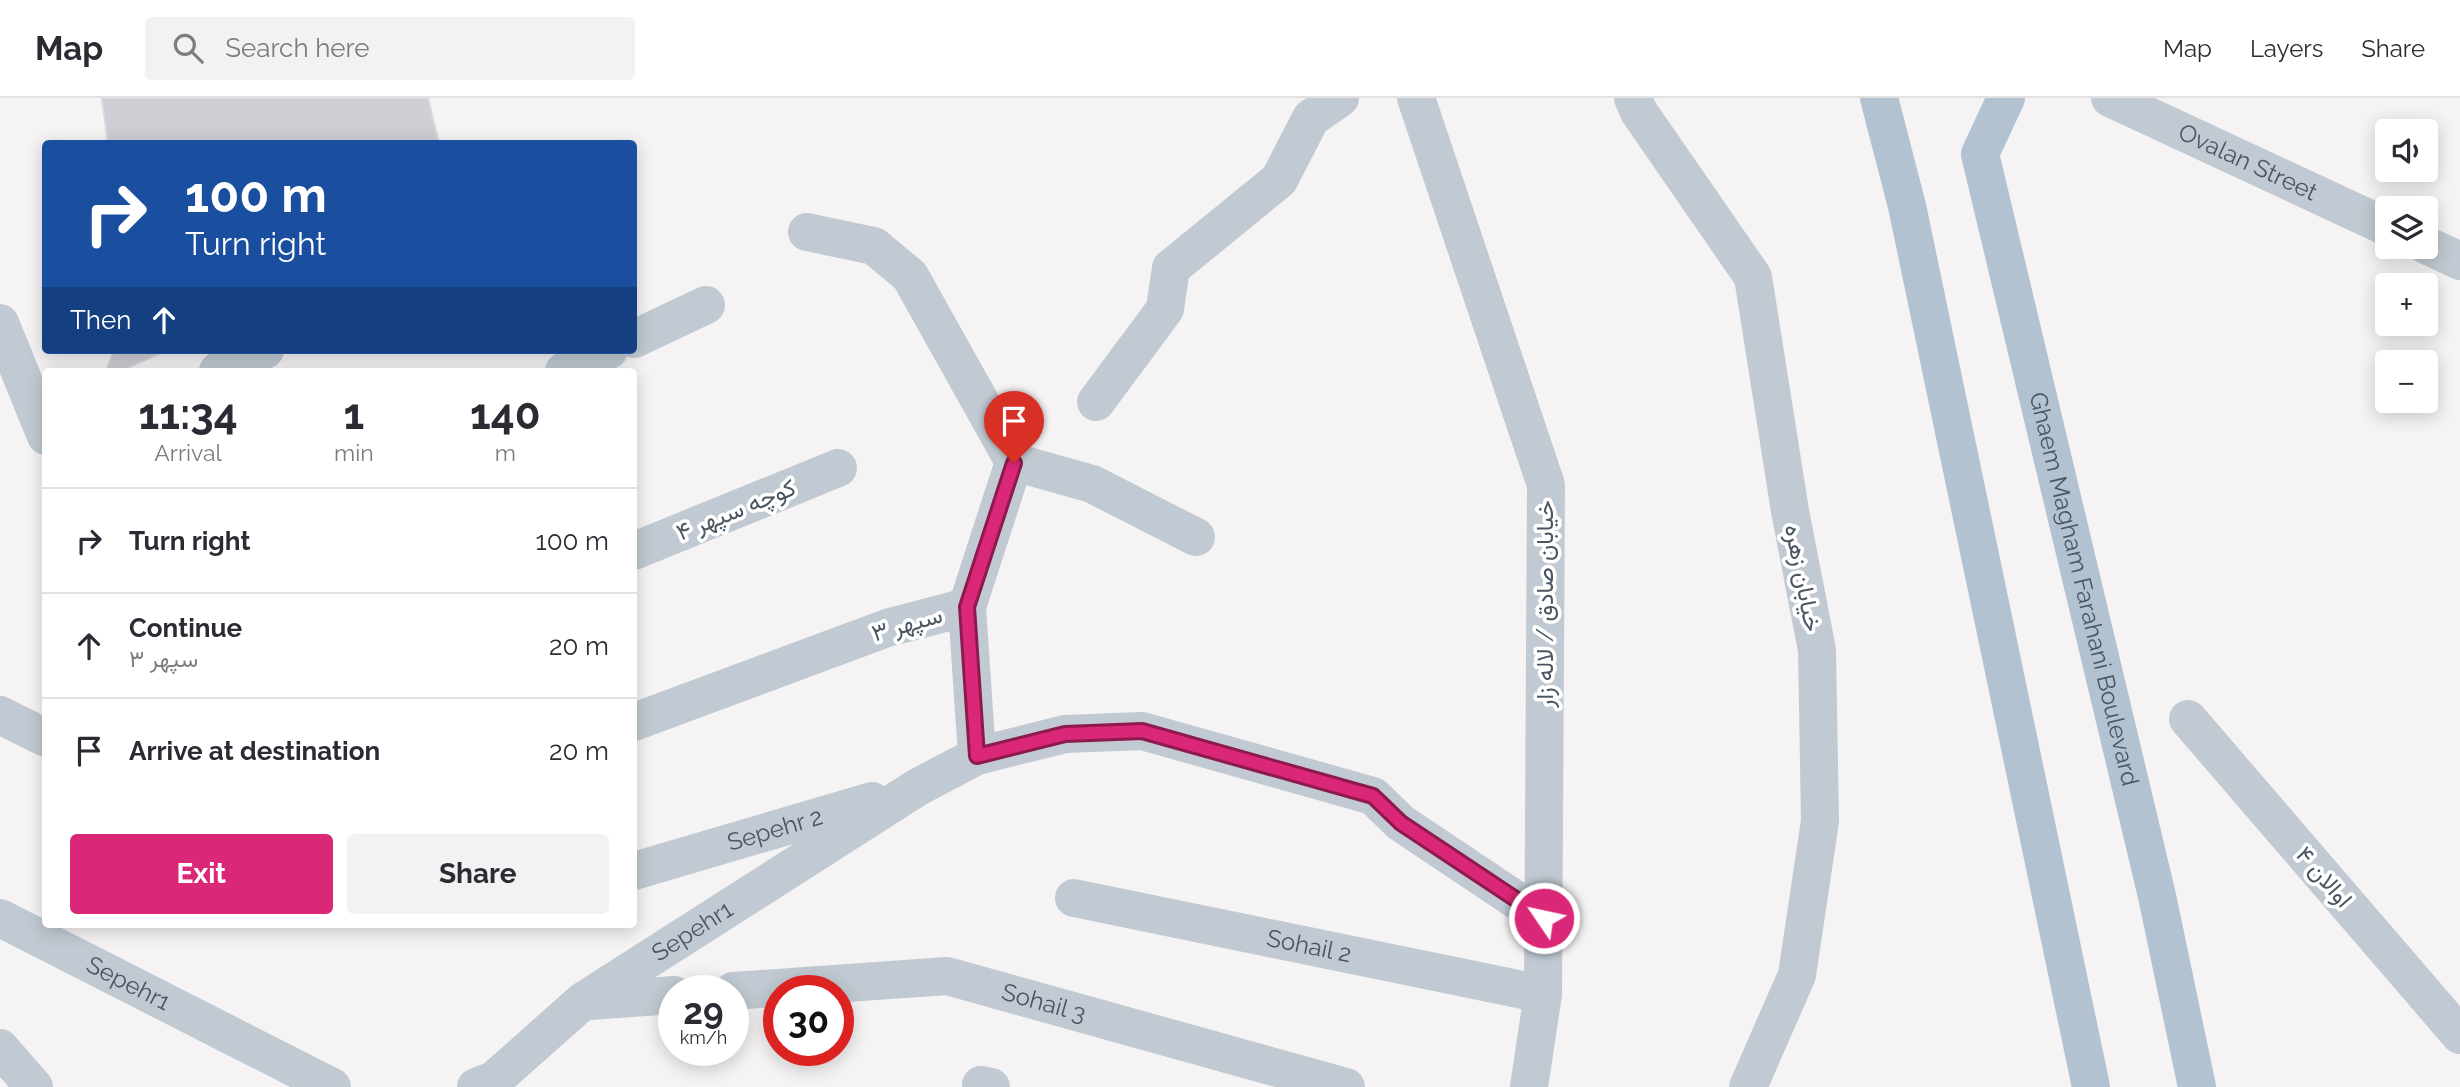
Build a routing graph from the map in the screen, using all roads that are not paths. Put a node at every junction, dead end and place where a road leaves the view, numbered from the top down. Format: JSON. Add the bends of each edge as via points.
{"nodes":[{"id":1,"x":1340,"y":98,"type":"edge"},
{"id":2,"x":1416,"y":98,"type":"edge"},
{"id":3,"x":1633,"y":98,"type":"edge"},
{"id":4,"x":1880,"y":98,"type":"edge"},
{"id":5,"x":2006,"y":98,"type":"edge"},
{"id":6,"x":2110,"y":98,"type":"edge"},
{"id":7,"x":2375,"y":221,"type":"edge"},
{"id":8,"x":807,"y":232,"type":"dead end"},
{"id":9,"x":2438,"y":251,"type":"edge"},
{"id":10,"x":2460,"y":261,"type":"edge"},
{"id":11,"x":706,"y":305,"type":"dead end"},
{"id":12,"x":0,"y":323,"type":"edge"},
{"id":13,"x":637,"y":338,"type":"edge"},
{"id":14,"x":256,"y":354,"type":"edge"},
{"id":15,"x":600,"y":354,"type":"edge"},
{"id":16,"x":225,"y":368,"type":"edge"},
{"id":17,"x":570,"y":368,"type":"edge"},
{"id":18,"x":1096,"y":402,"type":"dead end"},
{"id":19,"x":42,"y":426,"type":"edge"},
{"id":20,"x":1014,"y":463,"type":"junction"},
{"id":21,"x":838,"y":468,"type":"dead end"},
{"id":22,"x":1196,"y":537,"type":"dead end"},
{"id":23,"x":637,"y":550,"type":"edge"},
{"id":24,"x":967,"y":607,"type":"junction"},
{"id":25,"x":0,"y":715,"type":"edge"},
{"id":26,"x":2188,"y":719,"type":"dead end"},
{"id":27,"x":637,"y":721,"type":"edge"},
{"id":28,"x":42,"y":736,"type":"edge"},
{"id":29,"x":977,"y":756,"type":"junction"},
{"id":30,"x":918,"y":787,"type":"junction"},
{"id":31,"x":637,"y":870,"type":"edge"},
{"id":32,"x":1074,"y":898,"type":"dead end"},
{"id":33,"x":0,"y":918,"type":"edge"},
{"id":34,"x":1544,"y":918,"type":"junction"},
{"id":35,"x":749,"y":990,"type":"edge"},
{"id":36,"x":1543,"y":995,"type":"junction"},
{"id":37,"x":658,"y":996,"type":"edge"},
{"id":38,"x":583,"y":1001,"type":"junction"},
{"id":39,"x":2460,"y":1035,"type":"edge"},
{"id":40,"x":0,"y":1048,"type":"edge"},
{"id":41,"x":34,"y":1087,"type":"edge"},
{"id":42,"x":332,"y":1087,"type":"edge"},
{"id":43,"x":476,"y":1087,"type":"edge"},
{"id":44,"x":1346,"y":1087,"type":"edge"},
{"id":45,"x":1529,"y":1087,"type":"edge"},
{"id":46,"x":1748,"y":1087,"type":"edge"},
{"id":47,"x":2091,"y":1087,"type":"edge"},
{"id":48,"x":2197,"y":1087,"type":"edge"}],
"edges":[{"from":1,"to":18,"type":"street","via":[[1311,118],[1279,180],[1171,268],[1165,309]]},
{"from":2,"to":34,"type":"street","name":"خیابان صادق / لاله زار","via":[[1546,485]]},
{"from":3,"to":46,"type":"street","name":"خیابان زهره","via":[[1753,277],[1817,650],[1819,821],[1797,975]]},
{"from":4,"to":47,"type":"main road","via":[[1907,206]]},
{"from":5,"to":48,"type":"main road","name":"Ghaem Magham Farahani Boulevard","via":[[1980,153],[2157,896]]},
{"from":6,"to":7,"type":"street","name":"Ovalan Street"},
{"from":8,"to":20,"type":"street","via":[[874,246],[911,276]]},
{"from":9,"to":10,"type":"street"},
{"from":11,"to":13,"type":"street"},
{"from":12,"to":19,"type":"street"},
{"from":14,"to":16,"type":"street"},
{"from":15,"to":17,"type":"street"},
{"from":20,"to":22,"type":"street","via":[[1092,484]]},
{"from":20,"to":24,"type":"street","name":"سپهر ۳"},
{"from":21,"to":23,"type":"street","name":"کوچه سپهر ۴"},
{"from":24,"to":27,"type":"street","name":"سپهر ۳","via":[[887,628]]},
{"from":24,"to":29,"type":"street"},
{"from":25,"to":28,"type":"street"},
{"from":26,"to":39,"type":"street","name":"اوالان ۴"},
{"from":29,"to":30,"type":"street"},
{"from":29,"to":34,"type":"street","via":[[1065,734],[1142,731],[1360,792],[1373,796],[1401,823]]},
{"from":30,"to":31,"type":"street","name":"Sepehr 2"},
{"from":30,"to":38,"type":"street","name":"Sepehr1"},
{"from":32,"to":36,"type":"street","name":"Sohail 2"},
{"from":33,"to":42,"type":"street","name":"Sepehr1"},
{"from":34,"to":36,"type":"street","name":"خیابان صادق / لاله زار"},
{"from":35,"to":44,"type":"street","name":"Sohail 3","via":[[947,976]]},
{"from":36,"to":45,"type":"street","name":"خیابان صادق / لاله زار"},
{"from":37,"to":38,"type":"street"},
{"from":38,"to":43,"type":"street","name":"Sepehr1","via":[[494,1080]]},
{"from":40,"to":41,"type":"street"}]}
